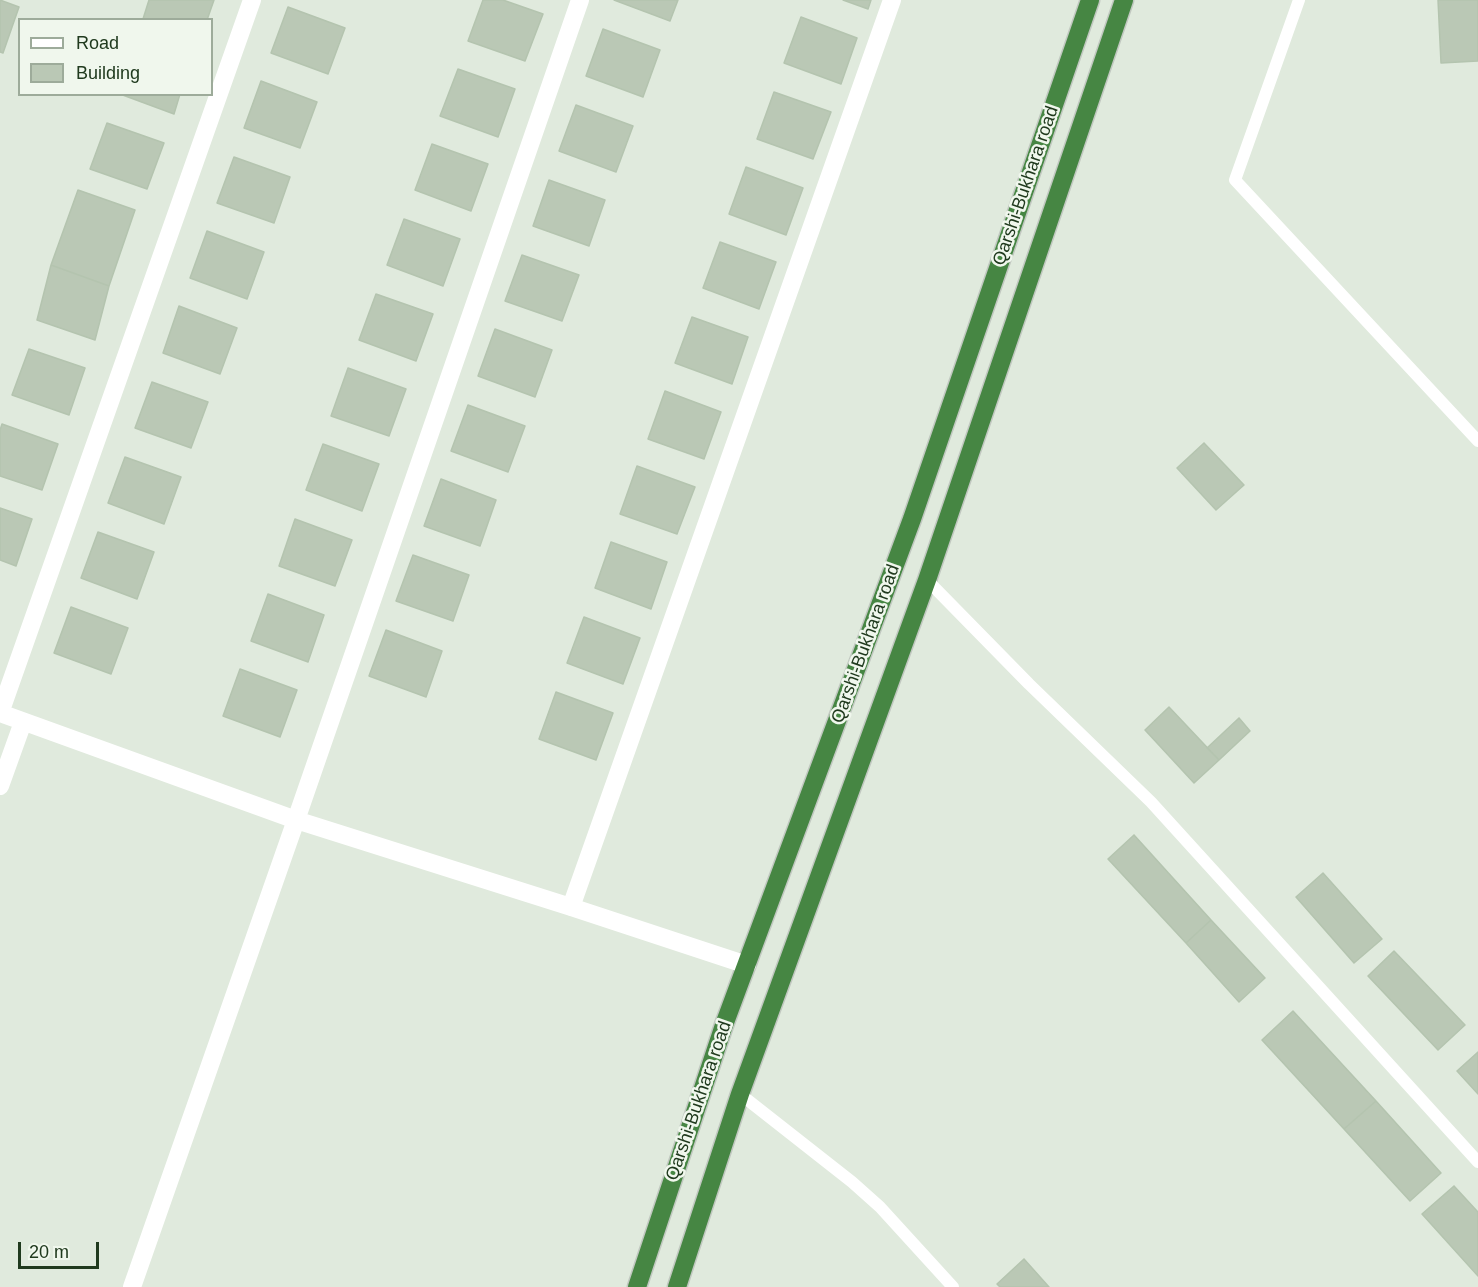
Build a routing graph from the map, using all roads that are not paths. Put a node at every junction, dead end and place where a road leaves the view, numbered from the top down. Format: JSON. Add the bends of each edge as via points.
{"nodes":[{"id":1,"x":252,"y":0,"type":"edge"},
{"id":2,"x":580,"y":0,"type":"edge"},
{"id":3,"x":892,"y":0,"type":"edge"},
{"id":4,"x":1124,"y":0,"type":"edge"},
{"id":5,"x":1299,"y":0,"type":"edge"},
{"id":6,"x":1087,"y":1,"type":"edge"},
{"id":7,"x":1478,"y":441,"type":"edge"},
{"id":8,"x":927,"y":580,"type":"junction"},
{"id":9,"x":0,"y":713,"type":"edge"},
{"id":10,"x":23,"y":722,"type":"junction"},
{"id":11,"x":0,"y":786,"type":"edge"},
{"id":12,"x":296,"y":820,"type":"junction"},
{"id":13,"x":571,"y":907,"type":"junction"},
{"id":14,"x":747,"y":965,"type":"junction"},
{"id":15,"x":740,"y":1094,"type":"junction"},
{"id":16,"x":1478,"y":1162,"type":"edge"},
{"id":17,"x":132,"y":1287,"type":"edge"},
{"id":18,"x":637,"y":1287,"type":"edge"},
{"id":19,"x":677,"y":1287,"type":"edge"},
{"id":20,"x":953,"y":1287,"type":"edge"}],
"edges":[{"from":1,"to":9,"type":"street"},
{"from":2,"to":12,"type":"street"},
{"from":3,"to":13,"type":"street"},
{"from":4,"to":8,"type":"highway","name":"Qarshi-Bukhara road"},
{"from":5,"to":7,"type":"lane","via":[[1235,180]]},
{"from":6,"to":14,"type":"highway","name":"Qarshi-Bukhara road","via":[[912,519]]},
{"from":8,"to":15,"type":"highway","name":"Qarshi-Bukhara road"},
{"from":8,"to":16,"type":"lane","via":[[1151,802]]},
{"from":9,"to":10,"type":"street"},
{"from":10,"to":11,"type":"street"},
{"from":10,"to":12,"type":"street"},
{"from":12,"to":13,"type":"street"},
{"from":12,"to":17,"type":"street"},
{"from":13,"to":14,"type":"street"},
{"from":14,"to":18,"type":"highway","name":"Qarshi-Bukhara road"},
{"from":15,"to":19,"type":"highway","name":"Qarshi-Bukhara road"},
{"from":15,"to":20,"type":"lane","via":[[880,1207]]}]}
